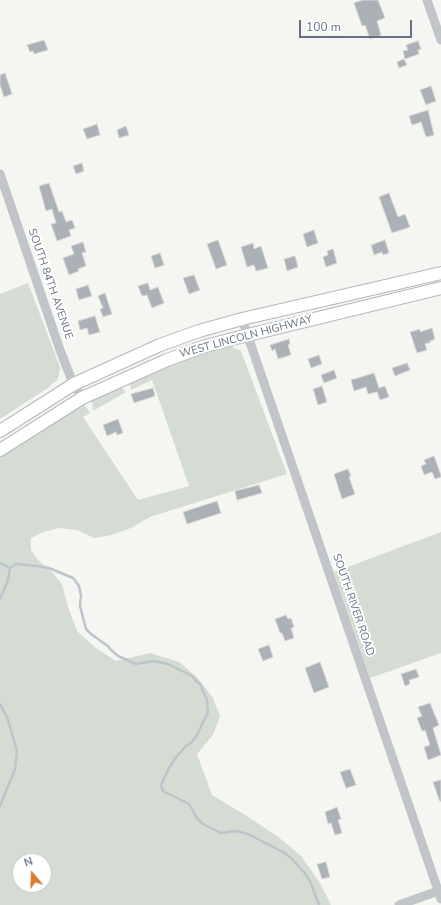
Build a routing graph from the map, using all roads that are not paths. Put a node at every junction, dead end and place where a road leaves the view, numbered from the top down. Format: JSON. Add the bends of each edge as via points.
{"nodes":[{"id":1,"x":427,"y":0,"type":"edge"},
{"id":2,"x":441,"y":40,"type":"edge"},
{"id":3,"x":0,"y":174,"type":"edge"},
{"id":4,"x":441,"y":273,"type":"edge"},
{"id":5,"x":441,"y":288,"type":"edge"},
{"id":6,"x":242,"y":319,"type":"junction"},
{"id":7,"x":248,"y":335,"type":"junction"},
{"id":8,"x":74,"y":384,"type":"junction"},
{"id":9,"x":82,"y":398,"type":"junction"},
{"id":10,"x":0,"y":432,"type":"edge"},
{"id":11,"x":0,"y":450,"type":"edge"},
{"id":12,"x":440,"y":893,"type":"edge"},
{"id":13,"x":399,"y":905,"type":"edge"}],
"edges":[{"from":1,"to":2,"type":"street"},
{"from":3,"to":8,"type":"street","name":"SOUTH 84TH AVENUE"},
{"from":4,"to":6,"type":"main road","name":"WEST LINCOLN HIGHWAY"},
{"from":5,"to":7,"type":"main road","name":"WEST LINCOLN HIGHWAY"},
{"from":6,"to":7,"type":"street","name":"SOUTH RIVER ROAD"},
{"from":6,"to":8,"type":"main road","name":"WEST LINCOLN HIGHWAY","via":[[160,345]]},
{"from":7,"to":9,"type":"main road","name":"WEST LINCOLN HIGHWAY","via":[[205,346],[167,360]]},
{"from":7,"to":12,"type":"street","name":"SOUTH RIVER ROAD"},
{"from":8,"to":9,"type":"street","name":"SOUTH 84TH AVENUE"},
{"from":8,"to":10,"type":"main road","name":"WEST LINCOLN HIGHWAY"},
{"from":9,"to":11,"type":"main road","name":"WEST LINCOLN HIGHWAY"},
{"from":12,"to":13,"type":"street"}]}
